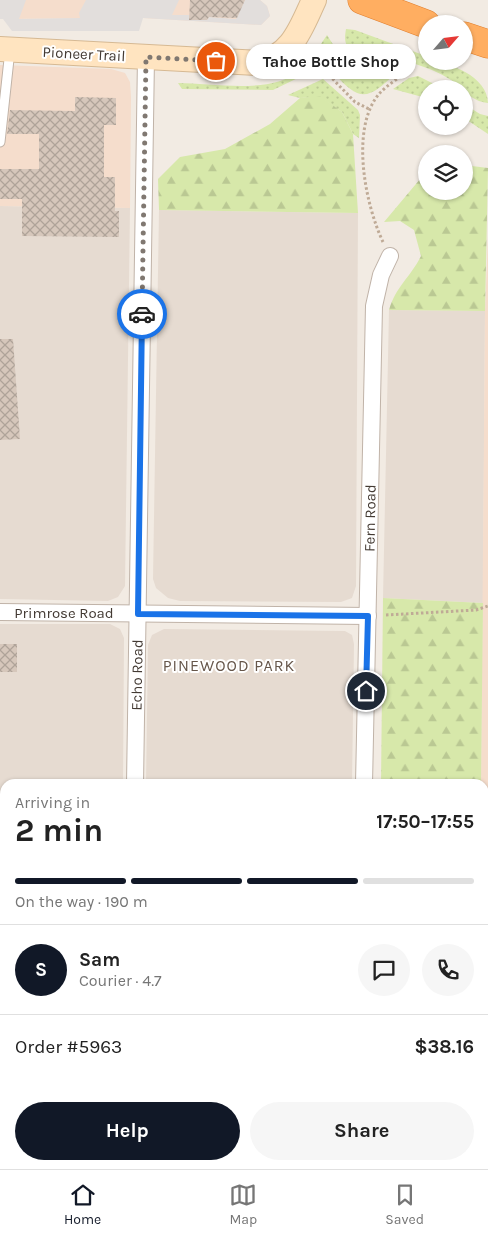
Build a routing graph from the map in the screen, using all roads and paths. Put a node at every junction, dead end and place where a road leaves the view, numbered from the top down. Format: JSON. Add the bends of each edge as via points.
{"nodes":[{"id":1,"x":314,"y":0,"type":"edge"},
{"id":2,"x":362,"y":0,"type":"edge"},
{"id":3,"x":418,"y":21,"type":"edge"},
{"id":4,"x":473,"y":39,"type":"edge"},
{"id":5,"x":488,"y":44,"type":"edge"},
{"id":6,"x":5,"y":50,"type":"edge"},
{"id":7,"x":146,"y":57,"type":"junction"},
{"id":8,"x":322,"y":68,"type":"dead end"},
{"id":9,"x":413,"y":68,"type":"dead end"},
{"id":10,"x":369,"y":109,"type":"junction"},
{"id":11,"x":0,"y":142,"type":"edge"},
{"id":12,"x":390,"y":256,"type":"joint"},
{"id":13,"x":488,"y":606,"type":"edge"},
{"id":14,"x":0,"y":612,"type":"edge"},
{"id":15,"x":138,"y":614,"type":"junction"},
{"id":16,"x":368,"y":616,"type":"junction"},
{"id":17,"x":135,"y":779,"type":"edge"},
{"id":18,"x":364,"y":779,"type":"edge"}],
"edges":[{"from":1,"to":7,"type":"main road","name":"Pioneer Trail","via":[[296,39],[276,58],[247,63]]},
{"from":2,"to":3,"type":"highway"},
{"from":4,"to":5,"type":"highway"},
{"from":6,"to":7,"type":"main road","name":"Pioneer Trail"},
{"from":6,"to":11,"type":"lane"},
{"from":7,"to":15,"type":"street","name":"Echo Road"},
{"from":8,"to":10,"type":"path","via":[[355,102]]},
{"from":9,"to":10,"type":"path","via":[[380,93]]},
{"from":10,"to":12,"type":"path","via":[[363,177],[375,222]]},
{"from":12,"to":16,"type":"street","name":"Fern Road","via":[[381,275],[374,306]]},
{"from":13,"to":16,"type":"path","via":[[476,610]]},
{"from":14,"to":15,"type":"street","name":"Primrose Road"},
{"from":15,"to":16,"type":"street","name":"Primrose Road"},
{"from":15,"to":17,"type":"street","name":"Echo Road"},
{"from":16,"to":18,"type":"street","name":"Fern Road"}]}
